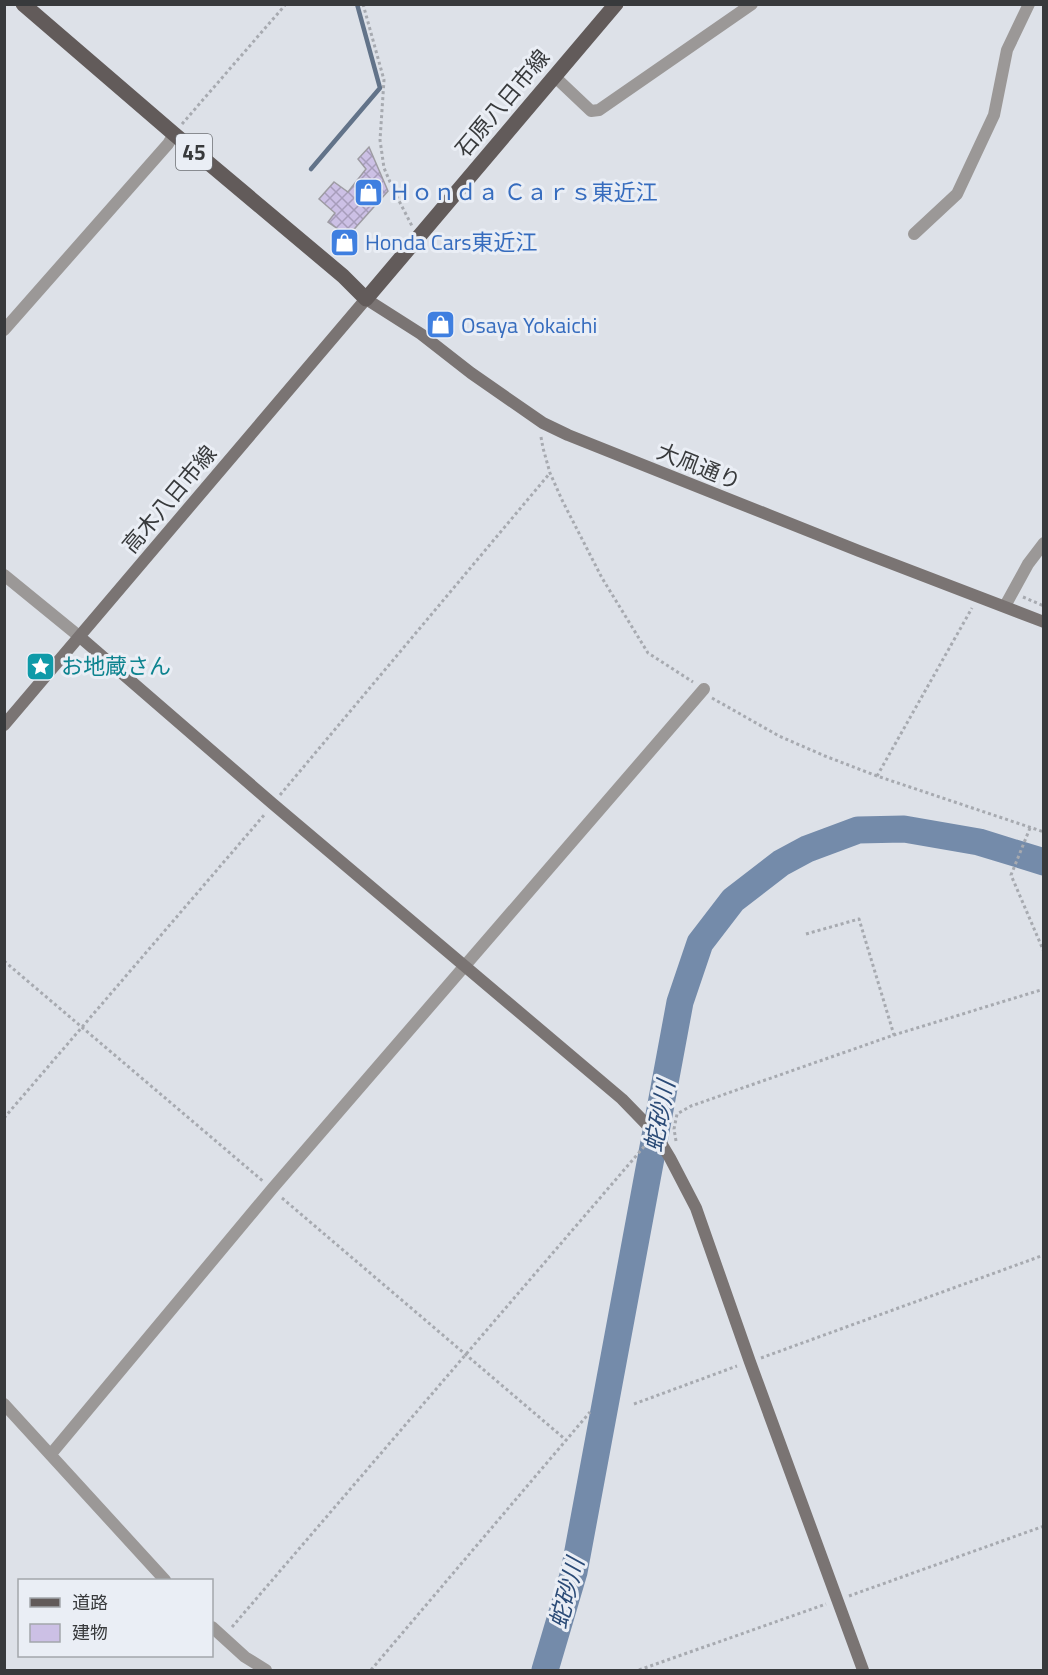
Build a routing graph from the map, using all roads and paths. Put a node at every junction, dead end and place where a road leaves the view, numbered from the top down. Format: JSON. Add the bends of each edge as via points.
{"nodes":[{"id":1,"x":23,"y":4,"type":"edge"},
{"id":2,"x":286,"y":4,"type":"edge"},
{"id":3,"x":363,"y":4,"type":"edge"},
{"id":4,"x":616,"y":4,"type":"edge"},
{"id":5,"x":752,"y":4,"type":"edge"},
{"id":6,"x":1029,"y":4,"type":"edge"},
{"id":7,"x":554,"y":76,"type":"junction"},
{"id":8,"x":174,"y":134,"type":"junction"},
{"id":9,"x":914,"y":234,"type":"dead end"},
{"id":10,"x":418,"y":238,"type":"junction"},
{"id":11,"x":366,"y":299,"type":"junction"},
{"id":12,"x":4,"y":330,"type":"edge"},
{"id":13,"x":543,"y":423,"type":"junction"},
{"id":14,"x":550,"y":473,"type":"junction"},
{"id":15,"x":1044,"y":543,"type":"edge"},
{"id":16,"x":4,"y":575,"type":"edge"},
{"id":17,"x":1012,"y":593,"type":"junction"},
{"id":18,"x":979,"y":597,"type":"junction"},
{"id":19,"x":1005,"y":606,"type":"junction"},
{"id":20,"x":1044,"y":606,"type":"edge"},
{"id":21,"x":1044,"y":622,"type":"edge"},
{"id":22,"x":80,"y":637,"type":"junction"},
{"id":23,"x":704,"y":689,"type":"junction"},
{"id":24,"x":4,"y":725,"type":"edge"},
{"id":25,"x":877,"y":776,"type":"junction"},
{"id":26,"x":273,"y":804,"type":"junction"},
{"id":27,"x":1030,"y":828,"type":"junction"},
{"id":28,"x":1044,"y":832,"type":"edge"},
{"id":29,"x":806,"y":934,"type":"dead end"},
{"id":30,"x":1044,"y":952,"type":"edge"},
{"id":31,"x":4,"y":962,"type":"edge"},
{"id":32,"x":464,"y":966,"type":"junction"},
{"id":33,"x":1044,"y":989,"type":"edge"},
{"id":34,"x":83,"y":1027,"type":"junction"},
{"id":35,"x":894,"y":1035,"type":"junction"},
{"id":36,"x":4,"y":1118,"type":"edge"},
{"id":37,"x":655,"y":1133,"type":"junction"},
{"id":38,"x":670,"y":1158,"type":"junction"},
{"id":39,"x":272,"y":1189,"type":"junction"},
{"id":40,"x":1044,"y":1254,"type":"edge"},
{"id":41,"x":466,"y":1355,"type":"junction"},
{"id":42,"x":750,"y":1362,"type":"junction"},
{"id":43,"x":4,"y":1404,"type":"edge"},
{"id":44,"x":634,"y":1404,"type":"dead end"},
{"id":45,"x":590,"y":1412,"type":"dead end"},
{"id":46,"x":566,"y":1440,"type":"junction"},
{"id":47,"x":51,"y":1454,"type":"junction"},
{"id":48,"x":1044,"y":1526,"type":"edge"},
{"id":49,"x":163,"y":1579,"type":"edge"},
{"id":50,"x":838,"y":1600,"type":"junction"},
{"id":51,"x":213,"y":1628,"type":"edge"},
{"id":52,"x":223,"y":1637,"type":"junction"},
{"id":53,"x":266,"y":1671,"type":"edge"},
{"id":54,"x":371,"y":1671,"type":"edge"},
{"id":55,"x":639,"y":1671,"type":"edge"},
{"id":56,"x":863,"y":1671,"type":"edge"}],
"edges":[{"from":1,"to":8,"type":"main road","number":"45"},
{"from":2,"to":8,"type":"path"},
{"from":3,"to":10,"type":"path","via":[[384,80],[380,140],[384,168]]},
{"from":4,"to":7,"type":"main road","name":"石原八日市線"},
{"from":5,"to":7,"type":"street","via":[[599,110],[591,111]]},
{"from":6,"to":9,"type":"street","via":[[1007,50],[994,115],[957,194]]},
{"from":7,"to":10,"type":"main road","name":"石原八日市線"},
{"from":8,"to":11,"type":"main road","number":"45"},
{"from":8,"to":12,"type":"street"},
{"from":10,"to":11,"type":"main road","name":"石原八日市線"},
{"from":11,"to":13,"type":"street","name":"大凧通り"},
{"from":11,"to":22,"type":"street","name":"高木八日市線"},
{"from":13,"to":14,"type":"path","via":[[542,442]]},
{"from":13,"to":18,"type":"street","name":"大凧通り"},
{"from":14,"to":23,"type":"path","via":[[602,578],[648,653]]},
{"from":14,"to":26,"type":"path"},
{"from":15,"to":17,"type":"street"},
{"from":16,"to":22,"type":"street"},
{"from":17,"to":19,"type":"street"},
{"from":17,"to":20,"type":"path"},
{"from":18,"to":19,"type":"street","name":"大凧通り"},
{"from":18,"to":25,"type":"path"},
{"from":19,"to":21,"type":"street","name":"大凧通り"},
{"from":22,"to":24,"type":"street","name":"高木八日市線"},
{"from":22,"to":26,"type":"street"},
{"from":23,"to":25,"type":"path","via":[[711,697],[778,736]]},
{"from":23,"to":32,"type":"street"},
{"from":25,"to":27,"type":"path"},
{"from":26,"to":32,"type":"street"},
{"from":26,"to":34,"type":"path"},
{"from":27,"to":28,"type":"path"},
{"from":27,"to":30,"type":"path","via":[[1011,875]]},
{"from":29,"to":35,"type":"path","via":[[859,919]]},
{"from":31,"to":34,"type":"path"},
{"from":32,"to":37,"type":"street","via":[[622,1100]]},
{"from":32,"to":39,"type":"street"},
{"from":33,"to":35,"type":"path"},
{"from":34,"to":36,"type":"path"},
{"from":34,"to":39,"type":"path"},
{"from":35,"to":38,"type":"path","via":[[691,1106],[677,1114],[677,1150]]},
{"from":37,"to":38,"type":"street"},
{"from":37,"to":41,"type":"path"},
{"from":38,"to":42,"type":"street","via":[[696,1208]]},
{"from":39,"to":41,"type":"path"},
{"from":39,"to":47,"type":"street"},
{"from":40,"to":42,"type":"path"},
{"from":41,"to":46,"type":"path"},
{"from":41,"to":52,"type":"path"},
{"from":42,"to":44,"type":"path"},
{"from":42,"to":50,"type":"street"},
{"from":43,"to":47,"type":"street"},
{"from":45,"to":46,"type":"path"},
{"from":46,"to":54,"type":"path"},
{"from":47,"to":49,"type":"street"},
{"from":48,"to":50,"type":"path"},
{"from":50,"to":55,"type":"path"},
{"from":50,"to":56,"type":"street"},
{"from":51,"to":52,"type":"street"},
{"from":52,"to":53,"type":"street"}]}
